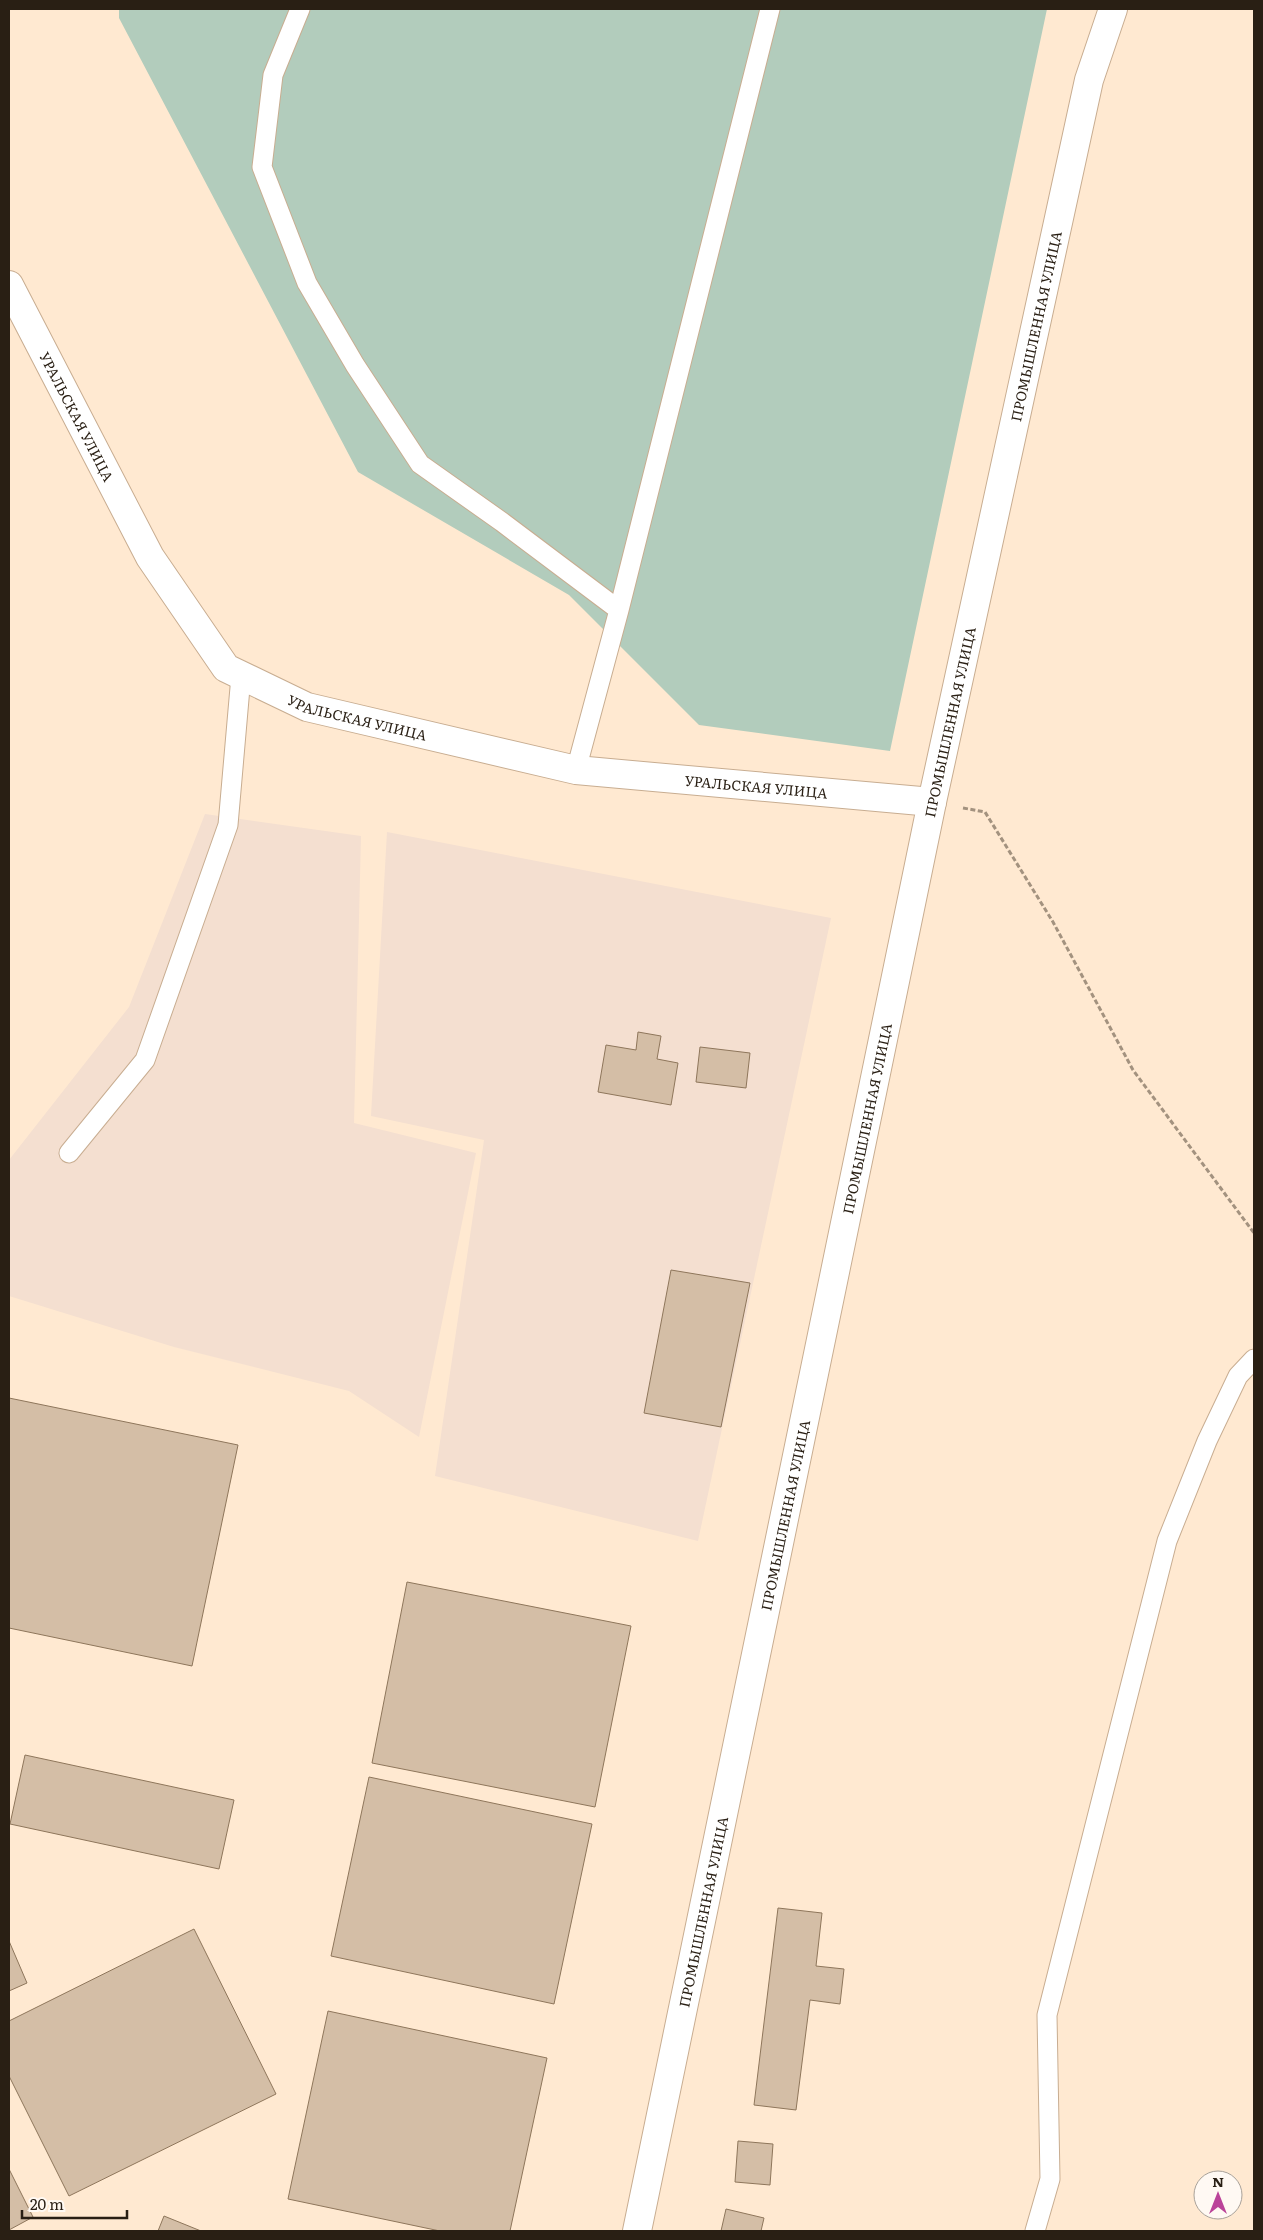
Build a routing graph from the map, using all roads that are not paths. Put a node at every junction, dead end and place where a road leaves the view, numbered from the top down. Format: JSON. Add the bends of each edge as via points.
{"nodes":[{"id":1,"x":300,"y":9,"type":"edge"},
{"id":2,"x":770,"y":9,"type":"edge"},
{"id":3,"x":1113,"y":9,"type":"edge"},
{"id":4,"x":9,"y":285,"type":"edge"},
{"id":5,"x":619,"y":610,"type":"junction"},
{"id":6,"x":241,"y":676,"type":"junction"},
{"id":7,"x":576,"y":770,"type":"junction"},
{"id":8,"x":932,"y":802,"type":"junction"},
{"id":9,"x":68,"y":1153,"type":"dead end"},
{"id":10,"x":1254,"y":1360,"type":"edge"},
{"id":11,"x":637,"y":2231,"type":"edge"},
{"id":12,"x":1035,"y":2231,"type":"edge"}],
"edges":[{"from":1,"to":5,"type":"lane","via":[[273,75],[262,167],[307,283],[355,365],[420,464]]},
{"from":2,"to":5,"type":"lane"},
{"from":3,"to":8,"type":"main road","name":"ПРОМЫШЛЕННАЯ УЛИЦА","via":[[1090,80]]},
{"from":4,"to":6,"type":"main road","name":"УРАЛЬСКАЯ УЛИЦА","via":[[150,557],[226,668]]},
{"from":5,"to":7,"type":"lane"},
{"from":6,"to":7,"type":"main road","name":"УРАЛЬСКАЯ УЛИЦА","via":[[307,707]]},
{"from":6,"to":9,"type":"lane","via":[[228,825],[145,1060]]},
{"from":7,"to":8,"type":"main road","name":"УРАЛЬСКАЯ УЛИЦА"},
{"from":8,"to":11,"type":"main road","name":"ПРОМЫШЛЕННАЯ УЛИЦА"},
{"from":10,"to":12,"type":"lane","via":[[1238,1376],[1207,1441],[1167,1541],[1049,2006],[1050,2179]]}]}
